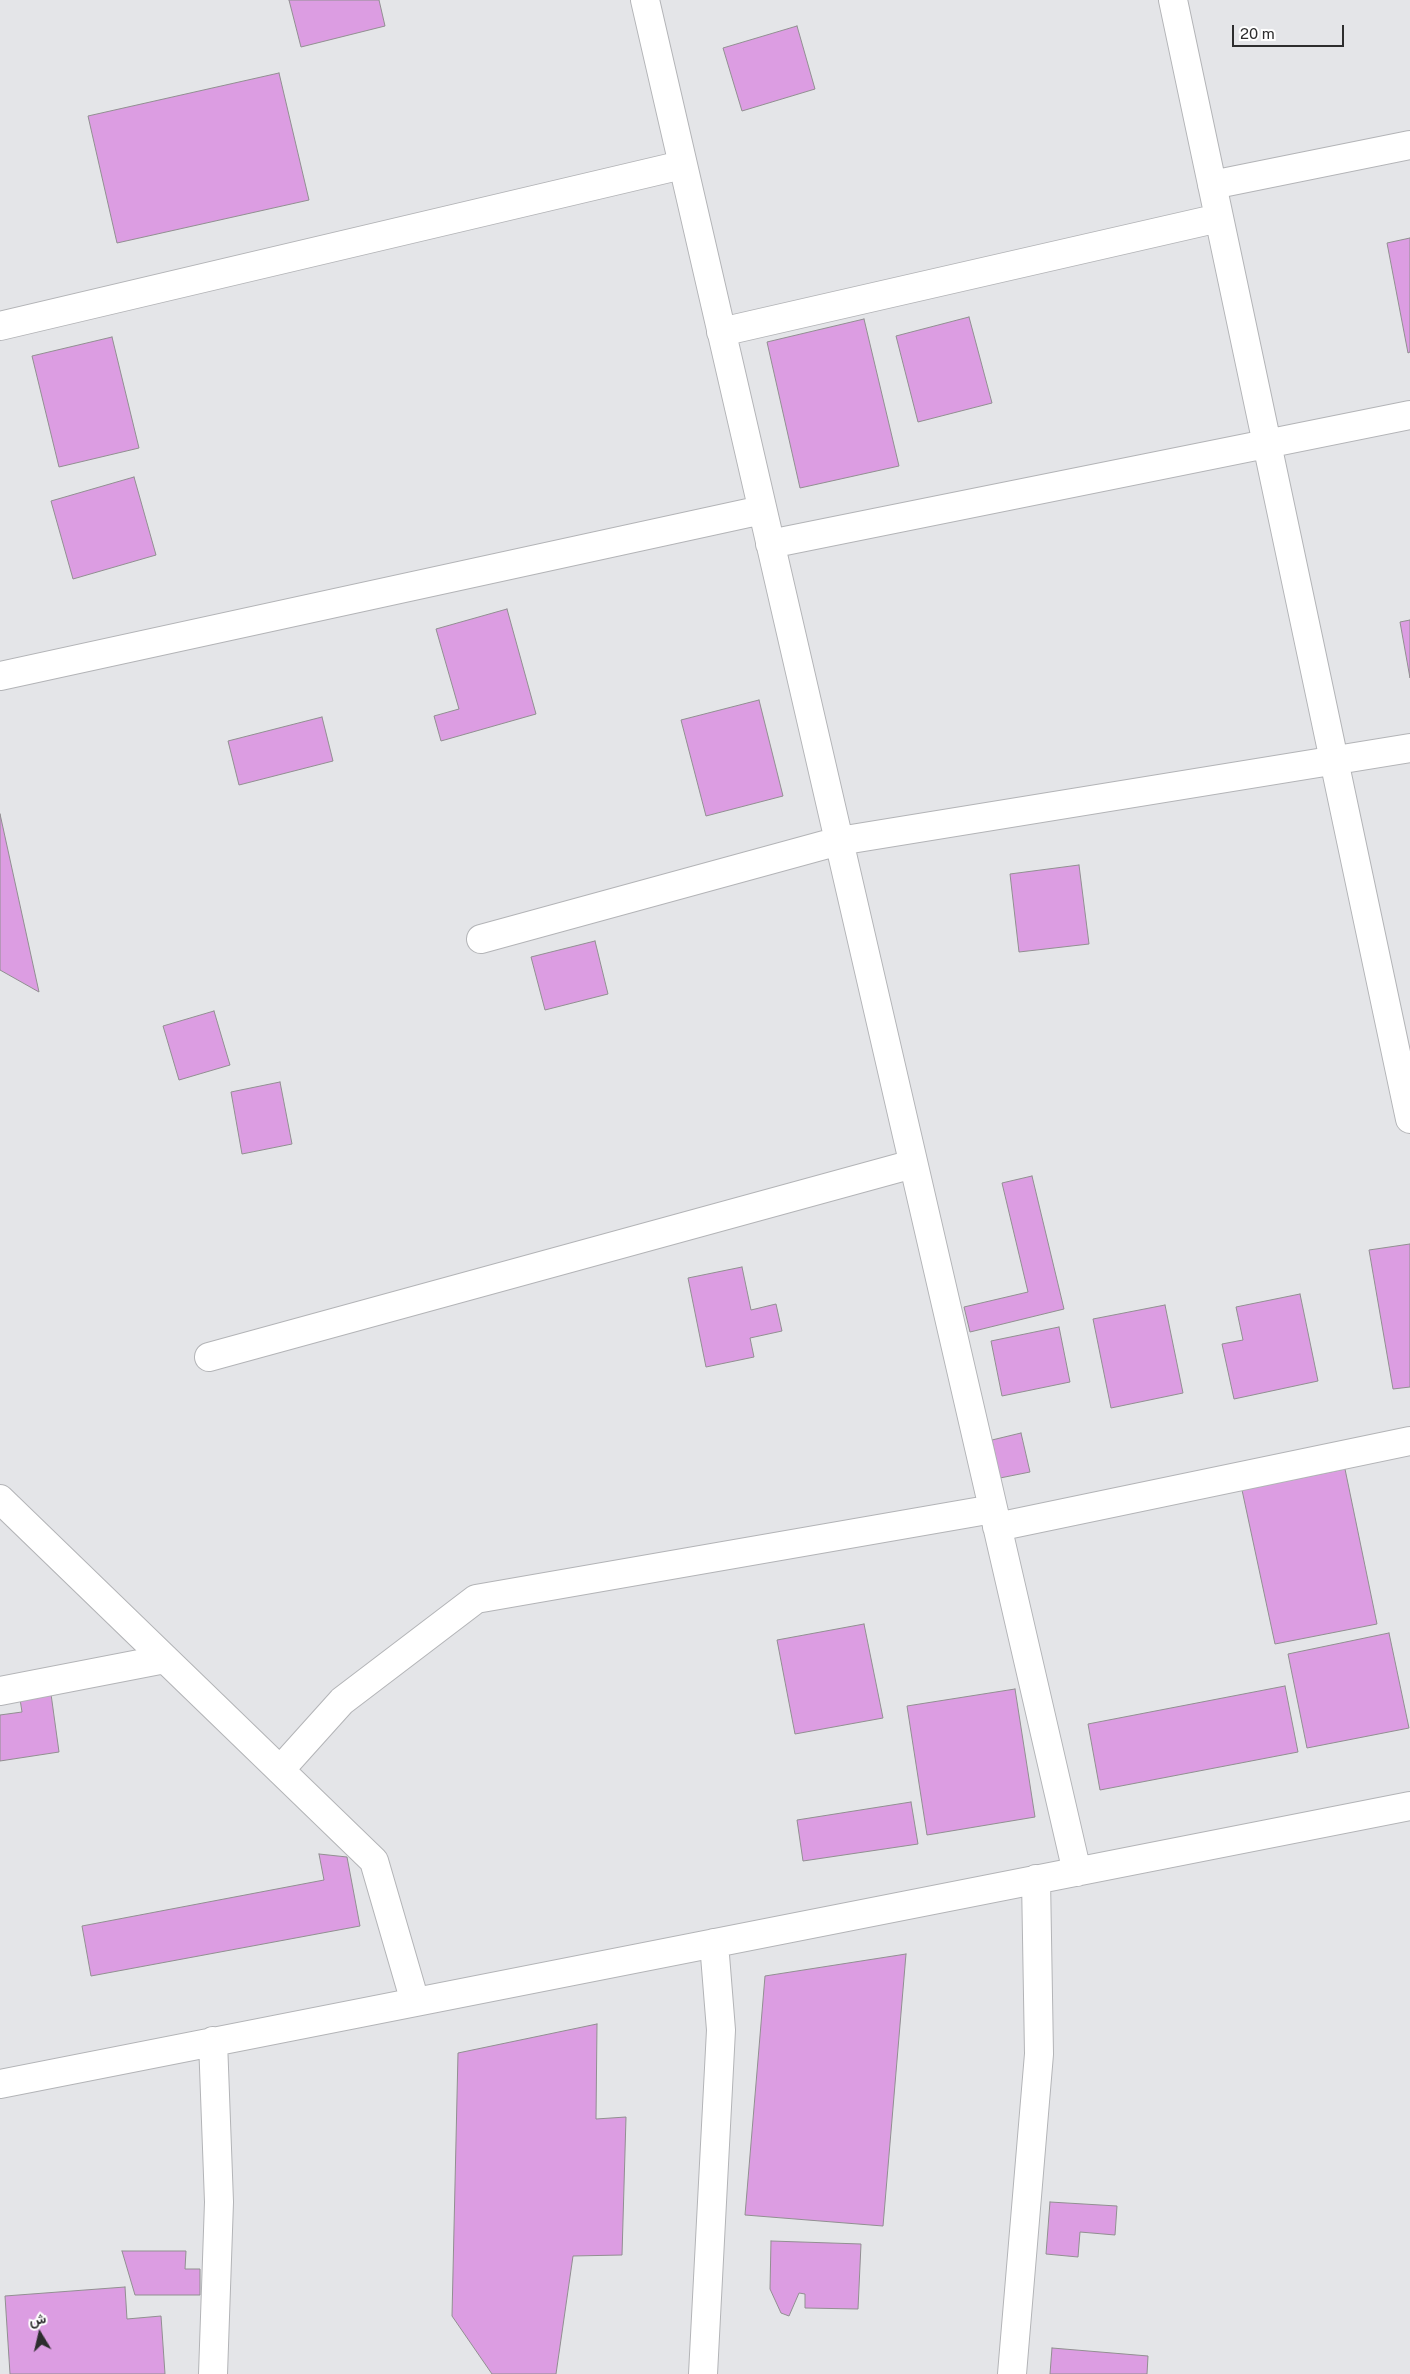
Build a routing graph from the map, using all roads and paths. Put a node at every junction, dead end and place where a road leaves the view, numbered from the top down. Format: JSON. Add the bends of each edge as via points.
{"nodes":[{"id":1,"x":645,"y":0,"type":"edge"},
{"id":2,"x":1173,"y":0,"type":"edge"},
{"id":3,"x":1410,"y":145,"type":"edge"},
{"id":4,"x":682,"y":165,"type":"junction"},
{"id":5,"x":1212,"y":185,"type":"junction"},
{"id":6,"x":1219,"y":218,"type":"junction"},
{"id":7,"x":0,"y":326,"type":"edge"},
{"id":8,"x":721,"y":332,"type":"junction"},
{"id":9,"x":1410,"y":415,"type":"edge"},
{"id":10,"x":1267,"y":444,"type":"junction"},
{"id":11,"x":762,"y":510,"type":"junction"},
{"id":12,"x":770,"y":544,"type":"junction"},
{"id":13,"x":0,"y":676,"type":"edge"},
{"id":14,"x":1410,"y":748,"type":"edge"},
{"id":15,"x":1334,"y":760,"type":"junction"},
{"id":16,"x":839,"y":842,"type":"junction"},
{"id":17,"x":481,"y":939,"type":"dead end"},
{"id":18,"x":1407,"y":1090,"type":"edge"},
{"id":19,"x":1410,"y":1119,"type":"edge"},
{"id":20,"x":913,"y":1164,"type":"junction"},
{"id":21,"x":209,"y":1357,"type":"dead end"},
{"id":22,"x":1410,"y":1441,"type":"edge"},
{"id":23,"x":0,"y":1499,"type":"edge"},
{"id":24,"x":995,"y":1518,"type":"junction"},
{"id":25,"x":164,"y":1659,"type":"junction"},
{"id":26,"x":0,"y":1691,"type":"edge"},
{"id":27,"x":280,"y":1770,"type":"junction"},
{"id":28,"x":1410,"y":1806,"type":"edge"},
{"id":29,"x":1077,"y":1872,"type":"junction"},
{"id":30,"x":1036,"y":1879,"type":"junction"},
{"id":31,"x":714,"y":1943,"type":"junction"},
{"id":32,"x":415,"y":2002,"type":"junction"},
{"id":33,"x":213,"y":2041,"type":"junction"},
{"id":34,"x":0,"y":2084,"type":"edge"},
{"id":35,"x":213,"y":2374,"type":"edge"},
{"id":36,"x":703,"y":2374,"type":"edge"},
{"id":37,"x":1012,"y":2374,"type":"edge"}],
"edges":[{"from":1,"to":4,"type":"street"},
{"from":2,"to":5,"type":"street"},
{"from":3,"to":5,"type":"street"},
{"from":4,"to":7,"type":"street"},
{"from":4,"to":8,"type":"street"},
{"from":5,"to":6,"type":"street"},
{"from":6,"to":8,"type":"street"},
{"from":6,"to":10,"type":"street"},
{"from":8,"to":11,"type":"street"},
{"from":9,"to":10,"type":"street"},
{"from":10,"to":12,"type":"street"},
{"from":10,"to":15,"type":"street"},
{"from":11,"to":12,"type":"street"},
{"from":11,"to":13,"type":"street"},
{"from":12,"to":16,"type":"street"},
{"from":14,"to":15,"type":"street"},
{"from":15,"to":16,"type":"street"},
{"from":15,"to":18,"type":"street"},
{"from":16,"to":17,"type":"street"},
{"from":16,"to":20,"type":"street"},
{"from":18,"to":19,"type":"street"},
{"from":20,"to":21,"type":"street"},
{"from":20,"to":24,"type":"street"},
{"from":22,"to":24,"type":"street"},
{"from":23,"to":25,"type":"street"},
{"from":24,"to":27,"type":"street","via":[[476,1599],[342,1701]]},
{"from":24,"to":29,"type":"street"},
{"from":25,"to":26,"type":"street"},
{"from":25,"to":27,"type":"street"},
{"from":27,"to":32,"type":"street","via":[[374,1861]]},
{"from":28,"to":29,"type":"street"},
{"from":29,"to":30,"type":"street"},
{"from":30,"to":31,"type":"street"},
{"from":30,"to":37,"type":"street","via":[[1039,2054]]},
{"from":31,"to":32,"type":"street"},
{"from":31,"to":36,"type":"street","via":[[721,2030]]},
{"from":32,"to":33,"type":"street"},
{"from":33,"to":34,"type":"street"},
{"from":33,"to":35,"type":"street","via":[[219,2202]]}]}
